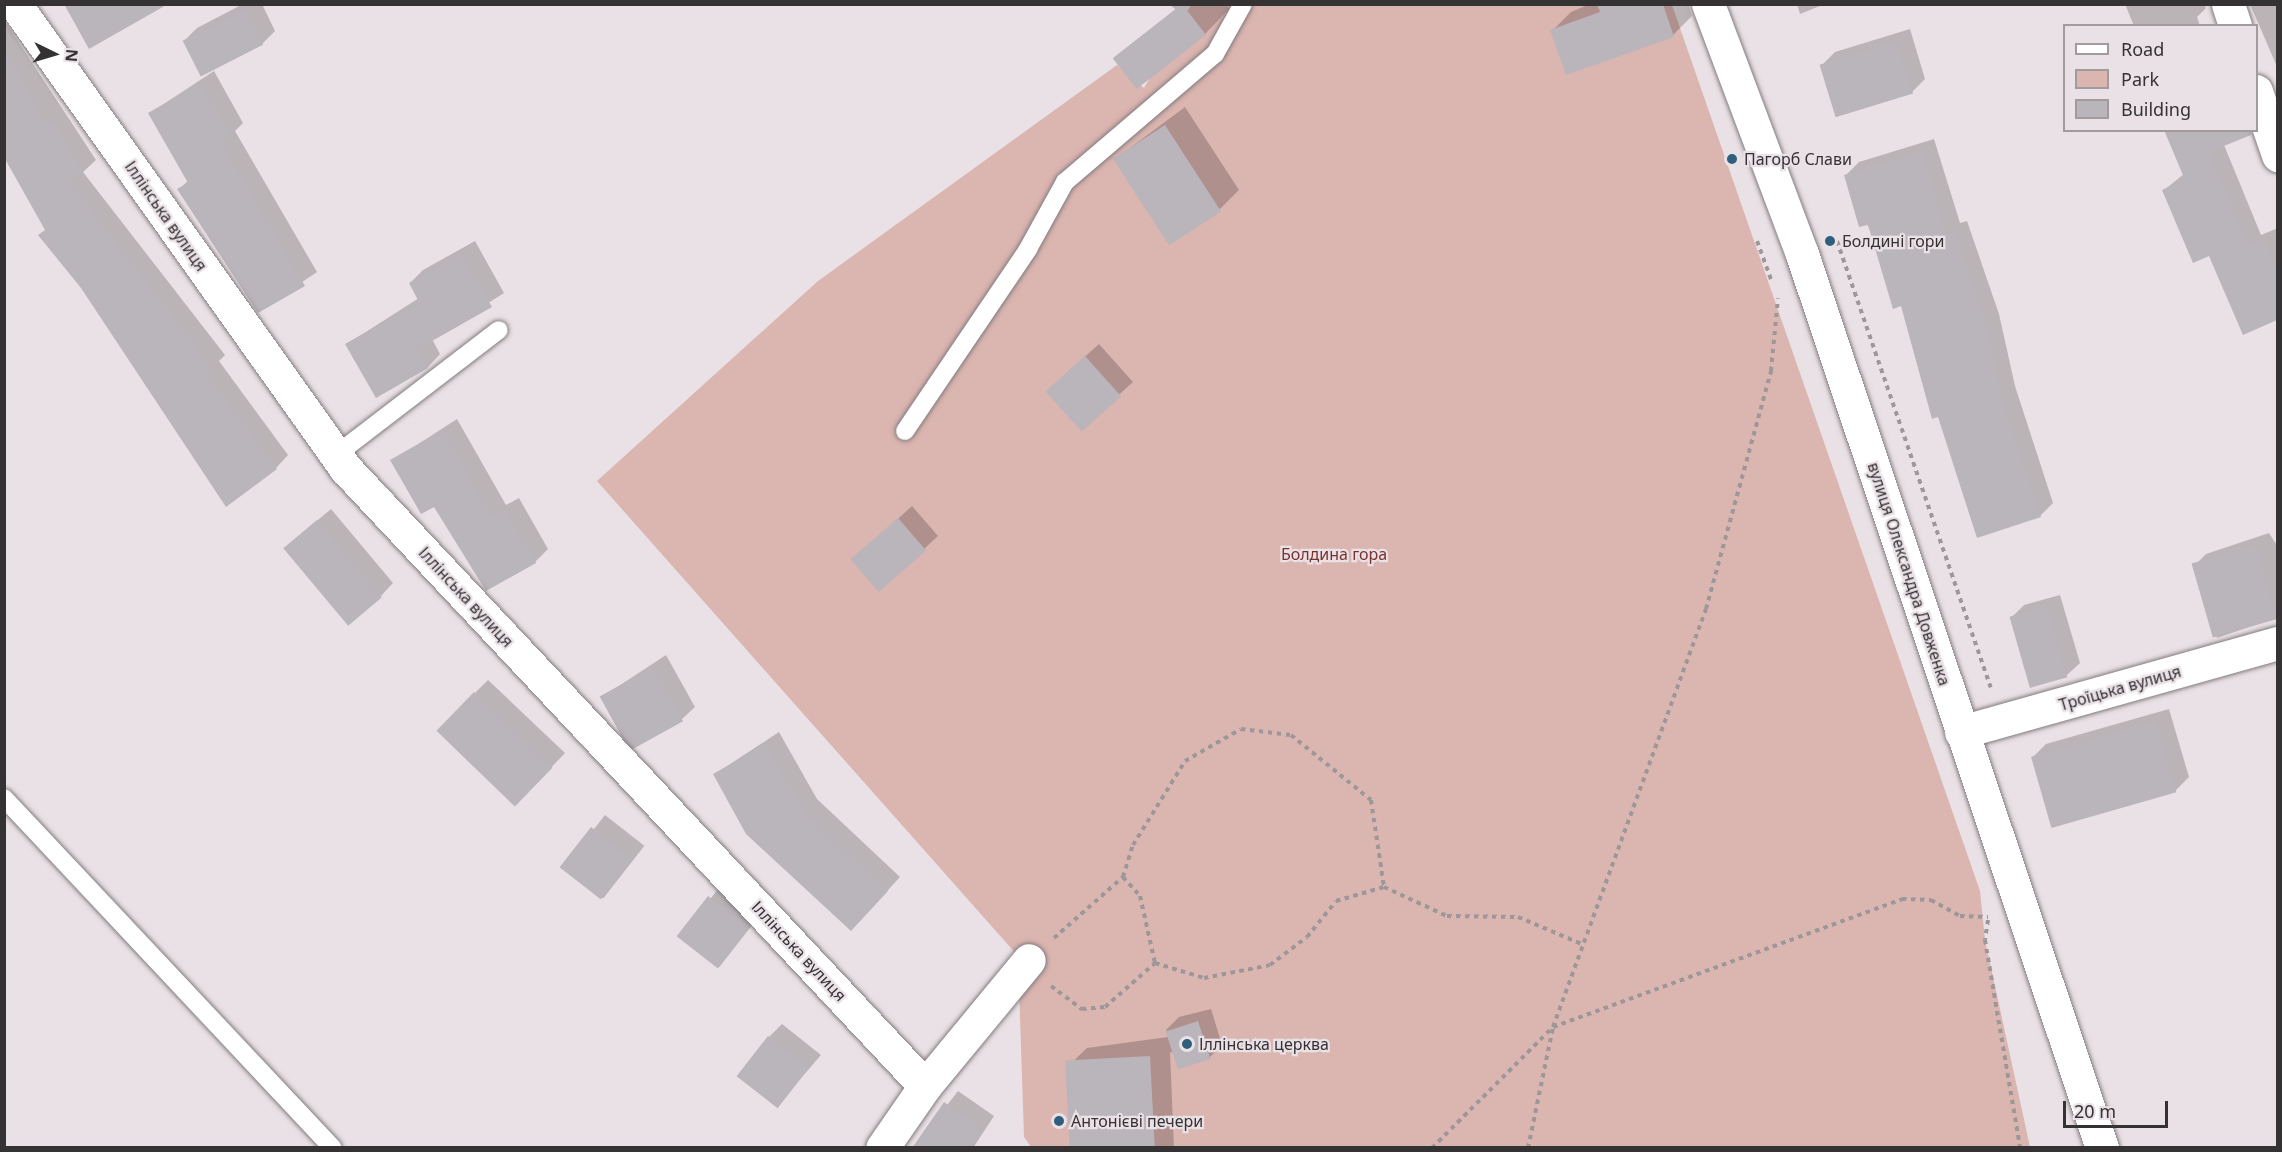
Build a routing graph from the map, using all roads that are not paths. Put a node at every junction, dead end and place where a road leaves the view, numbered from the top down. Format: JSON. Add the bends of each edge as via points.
{"nodes":[{"id":1,"x":15,"y":4,"type":"edge"},
{"id":2,"x":1243,"y":4,"type":"edge"},
{"id":3,"x":1708,"y":4,"type":"edge"},
{"id":4,"x":2228,"y":4,"type":"edge"},
{"id":5,"x":2234,"y":24,"type":"edge"},
{"id":6,"x":2258,"y":98,"type":"edge"},
{"id":7,"x":2277,"y":155,"type":"edge"},
{"id":8,"x":499,"y":330,"type":"dead end"},
{"id":9,"x":905,"y":431,"type":"dead end"},
{"id":10,"x":336,"y":455,"type":"junction"},
{"id":11,"x":2277,"y":643,"type":"edge"},
{"id":12,"x":1961,"y":732,"type":"junction"},
{"id":13,"x":4,"y":798,"type":"edge"},
{"id":14,"x":1029,"y":960,"type":"road end"},
{"id":15,"x":925,"y":1086,"type":"junction"},
{"id":16,"x":333,"y":1148,"type":"edge"},
{"id":17,"x":882,"y":1148,"type":"edge"},
{"id":18,"x":2102,"y":1148,"type":"edge"}],
"edges":[{"from":1,"to":10,"type":"street","name":"Іллінська вулиця"},
{"from":2,"to":9,"type":"lane","via":[[1215,54],[1065,182],[1028,249]]},
{"from":3,"to":12,"type":"street","name":"вулиця Олександра Довженка","via":[[1802,254]]},
{"from":4,"to":5,"type":"street"},
{"from":6,"to":7,"type":"street"},
{"from":8,"to":10,"type":"lane"},
{"from":10,"to":15,"type":"street","name":"Іллінська вулиця"},
{"from":11,"to":12,"type":"street","name":"Троїцька вулиця"},
{"from":12,"to":18,"type":"street","name":"вулиця Олександра Довженка"},
{"from":13,"to":16,"type":"lane"},
{"from":14,"to":15,"type":"street"},
{"from":15,"to":17,"type":"street"}]}
